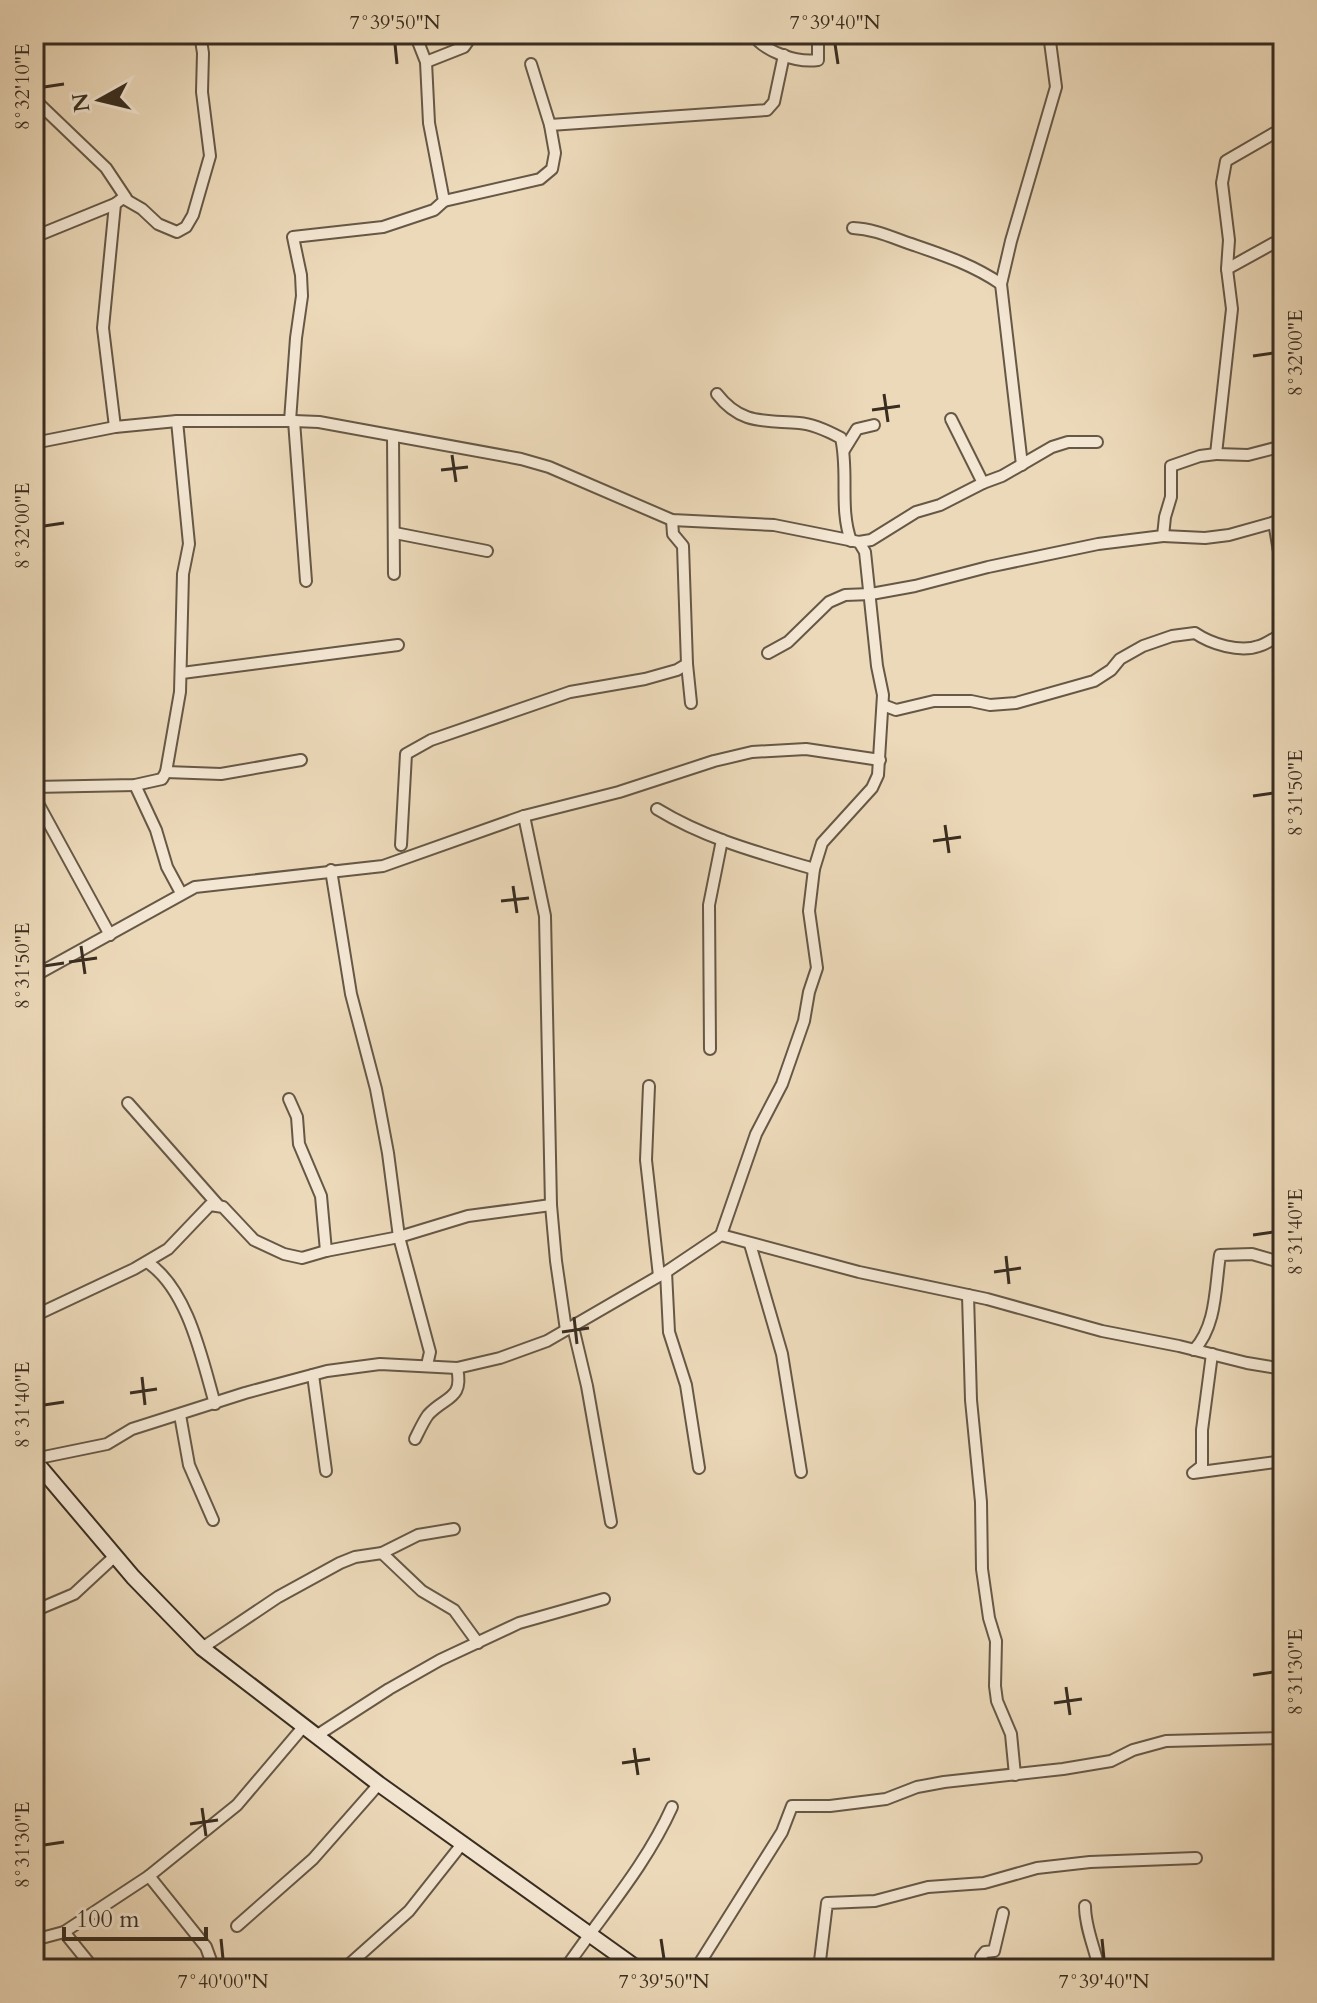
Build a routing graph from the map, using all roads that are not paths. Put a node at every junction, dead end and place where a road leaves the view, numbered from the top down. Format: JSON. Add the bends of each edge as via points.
{"nodes":[{"id":1,"x":200,"y":34,"type":"edge"},
{"id":2,"x":415,"y":34,"type":"edge"},
{"id":3,"x":473,"y":34,"type":"edge"},
{"id":4,"x":752,"y":34,"type":"edge"},
{"id":5,"x":818,"y":34,"type":"edge"},
{"id":6,"x":1049,"y":34,"type":"edge"},
{"id":7,"x":784,"y":55,"type":"junction"},
{"id":8,"x":426,"y":62,"type":"junction"},
{"id":9,"x":531,"y":64,"type":"dead end"},
{"id":10,"x":34,"y":99,"type":"edge"},
{"id":11,"x":550,"y":125,"type":"junction"},
{"id":12,"x":1283,"y":128,"type":"edge"},
{"id":13,"x":126,"y":198,"type":"junction"},
{"id":14,"x":444,"y":201,"type":"junction"},
{"id":15,"x":115,"y":204,"type":"junction"},
{"id":16,"x":853,"y":228,"type":"dead end"},
{"id":17,"x":34,"y":237,"type":"edge"},
{"id":18,"x":1283,"y":238,"type":"edge"},
{"id":19,"x":1227,"y":269,"type":"junction"},
{"id":20,"x":1001,"y":284,"type":"junction"},
{"id":21,"x":717,"y":394,"type":"dead end"},
{"id":22,"x":951,"y":419,"type":"dead end"},
{"id":23,"x":177,"y":421,"type":"junction"},
{"id":24,"x":292,"y":421,"type":"junction"},
{"id":25,"x":874,"y":425,"type":"dead end"},
{"id":26,"x":115,"y":427,"type":"junction"},
{"id":27,"x":393,"y":436,"type":"junction"},
{"id":28,"x":1097,"y":442,"type":"dead end"},
{"id":29,"x":34,"y":443,"type":"edge"},
{"id":30,"x":1283,"y":446,"type":"edge"},
{"id":31,"x":844,"y":450,"type":"junction"},
{"id":32,"x":1216,"y":454,"type":"junction"},
{"id":33,"x":1022,"y":465,"type":"junction"},
{"id":34,"x":983,"y":483,"type":"junction"},
{"id":35,"x":672,"y":520,"type":"junction"},
{"id":36,"x":1279,"y":521,"type":"edge"},
{"id":37,"x":395,"y":533,"type":"junction"},
{"id":38,"x":1163,"y":536,"type":"junction"},
{"id":39,"x":858,"y":545,"type":"junction"},
{"id":40,"x":487,"y":551,"type":"dead end"},
{"id":41,"x":394,"y":574,"type":"dead end"},
{"id":42,"x":1283,"y":575,"type":"edge"},
{"id":43,"x":306,"y":581,"type":"dead end"},
{"id":44,"x":871,"y":594,"type":"junction"},
{"id":45,"x":1283,"y":634,"type":"edge"},
{"id":46,"x":398,"y":645,"type":"dead end"},
{"id":47,"x":768,"y":653,"type":"dead end"},
{"id":48,"x":687,"y":664,"type":"junction"},
{"id":49,"x":182,"y":673,"type":"junction"},
{"id":50,"x":691,"y":703,"type":"dead end"},
{"id":51,"x":883,"y":705,"type":"junction"},
{"id":52,"x":301,"y":760,"type":"dead end"},
{"id":53,"x":880,"y":760,"type":"junction"},
{"id":54,"x":166,"y":772,"type":"junction"},
{"id":55,"x":135,"y":785,"type":"junction"},
{"id":56,"x":34,"y":787,"type":"edge"},
{"id":57,"x":34,"y":796,"type":"edge"},
{"id":58,"x":657,"y":809,"type":"dead end"},
{"id":59,"x":524,"y":816,"type":"junction"},
{"id":60,"x":722,"y":840,"type":"junction"},
{"id":61,"x":401,"y":845,"type":"dead end"},
{"id":62,"x":814,"y":869,"type":"junction"},
{"id":63,"x":331,"y":870,"type":"junction"},
{"id":64,"x":181,"y":893,"type":"junction"},
{"id":65,"x":110,"y":935,"type":"junction"},
{"id":66,"x":34,"y":976,"type":"edge"},
{"id":67,"x":710,"y":1049,"type":"dead end"},
{"id":68,"x":649,"y":1086,"type":"dead end"},
{"id":69,"x":289,"y":1099,"type":"dead end"},
{"id":70,"x":128,"y":1103,"type":"dead end"},
{"id":71,"x":218,"y":1205,"type":"junction"},
{"id":72,"x":551,"y":1205,"type":"junction"},
{"id":73,"x":721,"y":1235,"type":"junction"},
{"id":74,"x":399,"y":1237,"type":"junction"},
{"id":75,"x":750,"y":1244,"type":"junction"},
{"id":76,"x":326,"y":1251,"type":"junction"},
{"id":77,"x":147,"y":1262,"type":"junction"},
{"id":78,"x":1283,"y":1263,"type":"edge"},
{"id":79,"x":662,"y":1274,"type":"junction"},
{"id":80,"x":968,"y":1295,"type":"junction"},
{"id":81,"x":34,"y":1316,"type":"edge"},
{"id":82,"x":570,"y":1328,"type":"junction"},
{"id":83,"x":1194,"y":1350,"type":"junction"},
{"id":84,"x":1212,"y":1354,"type":"junction"},
{"id":85,"x":427,"y":1365,"type":"junction"},
{"id":86,"x":457,"y":1368,"type":"junction"},
{"id":87,"x":1283,"y":1369,"type":"edge"},
{"id":88,"x":313,"y":1375,"type":"junction"},
{"id":89,"x":215,"y":1404,"type":"junction"},
{"id":90,"x":180,"y":1415,"type":"junction"},
{"id":91,"x":415,"y":1439,"type":"dead end"},
{"id":92,"x":34,"y":1460,"type":"edge"},
{"id":93,"x":1283,"y":1461,"type":"edge"},
{"id":94,"x":699,"y":1468,"type":"dead end"},
{"id":95,"x":326,"y":1471,"type":"dead end"},
{"id":96,"x":801,"y":1472,"type":"dead end"},
{"id":97,"x":213,"y":1520,"type":"dead end"},
{"id":98,"x":611,"y":1522,"type":"dead end"},
{"id":99,"x":454,"y":1529,"type":"dead end"},
{"id":100,"x":382,"y":1553,"type":"junction"},
{"id":101,"x":115,"y":1556,"type":"junction"},
{"id":102,"x":604,"y":1599,"type":"dead end"},
{"id":103,"x":34,"y":1611,"type":"edge"},
{"id":104,"x":478,"y":1643,"type":"junction"},
{"id":105,"x":202,"y":1648,"type":"junction"},
{"id":106,"x":304,"y":1726,"type":"junction"},
{"id":107,"x":316,"y":1736,"type":"junction"},
{"id":108,"x":1283,"y":1738,"type":"edge"},
{"id":109,"x":1015,"y":1775,"type":"junction"},
{"id":110,"x":379,"y":1784,"type":"junction"},
{"id":111,"x":672,"y":1807,"type":"dead end"},
{"id":112,"x":462,"y":1844,"type":"junction"},
{"id":113,"x":1196,"y":1858,"type":"dead end"},
{"id":114,"x":149,"y":1876,"type":"junction"},
{"id":115,"x":1085,"y":1906,"type":"dead end"},
{"id":116,"x":1003,"y":1913,"type":"dead end"},
{"id":117,"x":237,"y":1926,"type":"dead end"},
{"id":118,"x":64,"y":1932,"type":"junction"},
{"id":119,"x":590,"y":1936,"type":"junction"},
{"id":120,"x":34,"y":1940,"type":"edge"},
{"id":121,"x":987,"y":1967,"type":"edge"},
{"id":122,"x":94,"y":1969,"type":"edge"},
{"id":123,"x":214,"y":1969,"type":"edge"},
{"id":124,"x":344,"y":1969,"type":"edge"},
{"id":125,"x":565,"y":1969,"type":"edge"},
{"id":126,"x":638,"y":1969,"type":"edge"},
{"id":127,"x":696,"y":1969,"type":"edge"},
{"id":128,"x":819,"y":1969,"type":"edge"},
{"id":129,"x":1099,"y":1969,"type":"edge"}],
"edges":[{"from":1,"to":13,"type":"street","via":[[211,149],[193,215],[183,230],[174,232]]},
{"from":2,"to":8,"type":"street"},
{"from":3,"to":8,"type":"street","via":[[464,47]]},
{"from":4,"to":7,"type":"street"},
{"from":5,"to":7,"type":"street","via":[[818,60]]},
{"from":6,"to":20,"type":"street","via":[[1056,87]]},
{"from":7,"to":11,"type":"street","via":[[774,102],[767,110]]},
{"from":8,"to":14,"type":"street","via":[[429,123]]},
{"from":9,"to":11,"type":"street"},
{"from":10,"to":13,"type":"street","via":[[106,168]]},
{"from":11,"to":14,"type":"street","via":[[555,153],[552,169],[540,179]]},
{"from":12,"to":19,"type":"street","via":[[1226,161],[1222,183]]},
{"from":13,"to":15,"type":"street"},
{"from":14,"to":24,"type":"street","via":[[434,210],[383,227],[293,237],[302,296]]},
{"from":15,"to":17,"type":"street"},
{"from":15,"to":26,"type":"street","via":[[103,328]]},
{"from":16,"to":20,"type":"street","via":[[949,256]]},
{"from":18,"to":19,"type":"street"},
{"from":19,"to":32,"type":"street","via":[[1232,309]]},
{"from":20,"to":33,"type":"street"},
{"from":21,"to":31,"type":"street","via":[[748,419],[802,423],[841,438]]},
{"from":22,"to":34,"type":"street"},
{"from":23,"to":24,"type":"street"},
{"from":23,"to":26,"type":"street"},
{"from":23,"to":49,"type":"street","via":[[189,544],[183,574]]},
{"from":24,"to":27,"type":"street"},
{"from":24,"to":43,"type":"street"},
{"from":25,"to":31,"type":"street","via":[[857,429]]},
{"from":26,"to":29,"type":"street"},
{"from":27,"to":35,"type":"street","via":[[535,463]]},
{"from":27,"to":37,"type":"street"},
{"from":28,"to":33,"type":"street","via":[[1061,444]]},
{"from":30,"to":32,"type":"street","via":[[1248,455]]},
{"from":31,"to":39,"type":"street","via":[[845,525]]},
{"from":32,"to":38,"type":"street","via":[[1171,466]]},
{"from":33,"to":34,"type":"street"},
{"from":34,"to":39,"type":"street"},
{"from":35,"to":39,"type":"street","via":[[774,525]]},
{"from":35,"to":48,"type":"street","via":[[673,534],[683,546]]},
{"from":36,"to":38,"type":"street","via":[[1229,535]]},
{"from":36,"to":42,"type":"street"},
{"from":37,"to":40,"type":"street"},
{"from":37,"to":41,"type":"street"},
{"from":38,"to":44,"type":"street","via":[[1098,544]]},
{"from":39,"to":44,"type":"street"},
{"from":44,"to":47,"type":"street","via":[[829,602],[788,642]]},
{"from":44,"to":51,"type":"street"},
{"from":45,"to":51,"type":"street","via":[[1257,647],[1231,647],[1195,633],[1172,636],[1120,659],[1094,681],[1016,703],[934,701],[896,710]]},
{"from":46,"to":49,"type":"street"},
{"from":48,"to":50,"type":"street"},
{"from":48,"to":61,"type":"street","via":[[645,679],[570,692],[431,740],[406,754]]},
{"from":49,"to":54,"type":"street"},
{"from":51,"to":53,"type":"street"},
{"from":52,"to":54,"type":"street","via":[[221,774]]},
{"from":53,"to":59,"type":"street","via":[[806,749],[752,752]]},
{"from":53,"to":62,"type":"street","via":[[872,788],[822,843]]},
{"from":54,"to":55,"type":"street","via":[[162,779]]},
{"from":55,"to":56,"type":"street"},
{"from":55,"to":64,"type":"street"},
{"from":57,"to":65,"type":"street"},
{"from":58,"to":60,"type":"street"},
{"from":59,"to":63,"type":"street","via":[[383,866]]},
{"from":59,"to":72,"type":"street","via":[[545,916]]},
{"from":60,"to":62,"type":"street"},
{"from":60,"to":67,"type":"street","via":[[709,905]]},
{"from":62,"to":73,"type":"street","via":[[809,911],[817,968],[804,1021]]},
{"from":63,"to":64,"type":"street"},
{"from":63,"to":74,"type":"street","via":[[351,994],[388,1153]]},
{"from":64,"to":65,"type":"street"},
{"from":65,"to":66,"type":"street"},
{"from":68,"to":79,"type":"street","via":[[646,1160]]},
{"from":69,"to":76,"type":"street","via":[[299,1125],[299,1144],[321,1196]]},
{"from":70,"to":71,"type":"street"},
{"from":71,"to":76,"type":"street","via":[[266,1247],[302,1258]]},
{"from":71,"to":77,"type":"street","via":[[210,1205],[168,1249]]},
{"from":72,"to":74,"type":"street","via":[[468,1216]]},
{"from":72,"to":82,"type":"street"},
{"from":73,"to":75,"type":"street"},
{"from":73,"to":79,"type":"street"},
{"from":74,"to":76,"type":"street"},
{"from":74,"to":85,"type":"street","via":[[430,1352]]},
{"from":75,"to":80,"type":"street"},
{"from":75,"to":96,"type":"street","via":[[782,1354]]},
{"from":77,"to":81,"type":"street"},
{"from":77,"to":89,"type":"street","via":[[182,1304]]},
{"from":78,"to":83,"type":"street","via":[[1252,1254],[1220,1255],[1206,1337]]},
{"from":79,"to":82,"type":"street"},
{"from":79,"to":94,"type":"street"},
{"from":80,"to":83,"type":"street"},
{"from":80,"to":109,"type":"street","via":[[982,1569],[996,1641],[997,1701],[1011,1734]]},
{"from":82,"to":86,"type":"street","via":[[500,1358]]},
{"from":82,"to":98,"type":"street","via":[[587,1386]]},
{"from":83,"to":84,"type":"street"},
{"from":84,"to":87,"type":"street"},
{"from":84,"to":93,"type":"street","via":[[1202,1466],[1193,1473]]},
{"from":85,"to":86,"type":"street"},
{"from":85,"to":88,"type":"street","via":[[380,1364]]},
{"from":86,"to":91,"type":"street","via":[[456,1393],[428,1415]]},
{"from":88,"to":89,"type":"street"},
{"from":88,"to":95,"type":"street"},
{"from":89,"to":90,"type":"street"},
{"from":90,"to":92,"type":"street","via":[[132,1429],[107,1444]]},
{"from":90,"to":97,"type":"street","via":[[189,1465]]},
{"from":92,"to":101,"type":"street"},
{"from":99,"to":100,"type":"street","via":[[418,1535]]},
{"from":100,"to":104,"type":"street","via":[[422,1591],[454,1610]]},
{"from":100,"to":105,"type":"street","via":[[340,1563]]},
{"from":101,"to":103,"type":"street","via":[[74,1594]]},
{"from":101,"to":105,"type":"street"},
{"from":102,"to":104,"type":"street","via":[[519,1623]]},
{"from":104,"to":107,"type":"street","via":[[389,1689]]},
{"from":105,"to":106,"type":"street"},
{"from":106,"to":107,"type":"street"},
{"from":106,"to":114,"type":"street","via":[[237,1805]]},
{"from":107,"to":110,"type":"street"},
{"from":108,"to":109,"type":"street","via":[[1166,1741],[1111,1761]]},
{"from":109,"to":127,"type":"street","via":[[917,1787],[886,1799],[792,1806],[782,1832]]},
{"from":110,"to":112,"type":"street"},
{"from":110,"to":117,"type":"street","via":[[313,1859]]},
{"from":111,"to":119,"type":"street","via":[[660,1835]]},
{"from":112,"to":119,"type":"street"},
{"from":112,"to":124,"type":"street","via":[[409,1911]]},
{"from":113,"to":128,"type":"street","via":[[1113,1859],[1037,1868],[984,1883],[928,1887],[875,1901],[827,1903]]},
{"from":114,"to":118,"type":"street"},
{"from":114,"to":123,"type":"street","via":[[206,1947]]},
{"from":115,"to":129,"type":"street"},
{"from":116,"to":121,"type":"street"},
{"from":118,"to":120,"type":"street"},
{"from":118,"to":122,"type":"street"},
{"from":119,"to":125,"type":"street"},
{"from":119,"to":126,"type":"street"}]}
